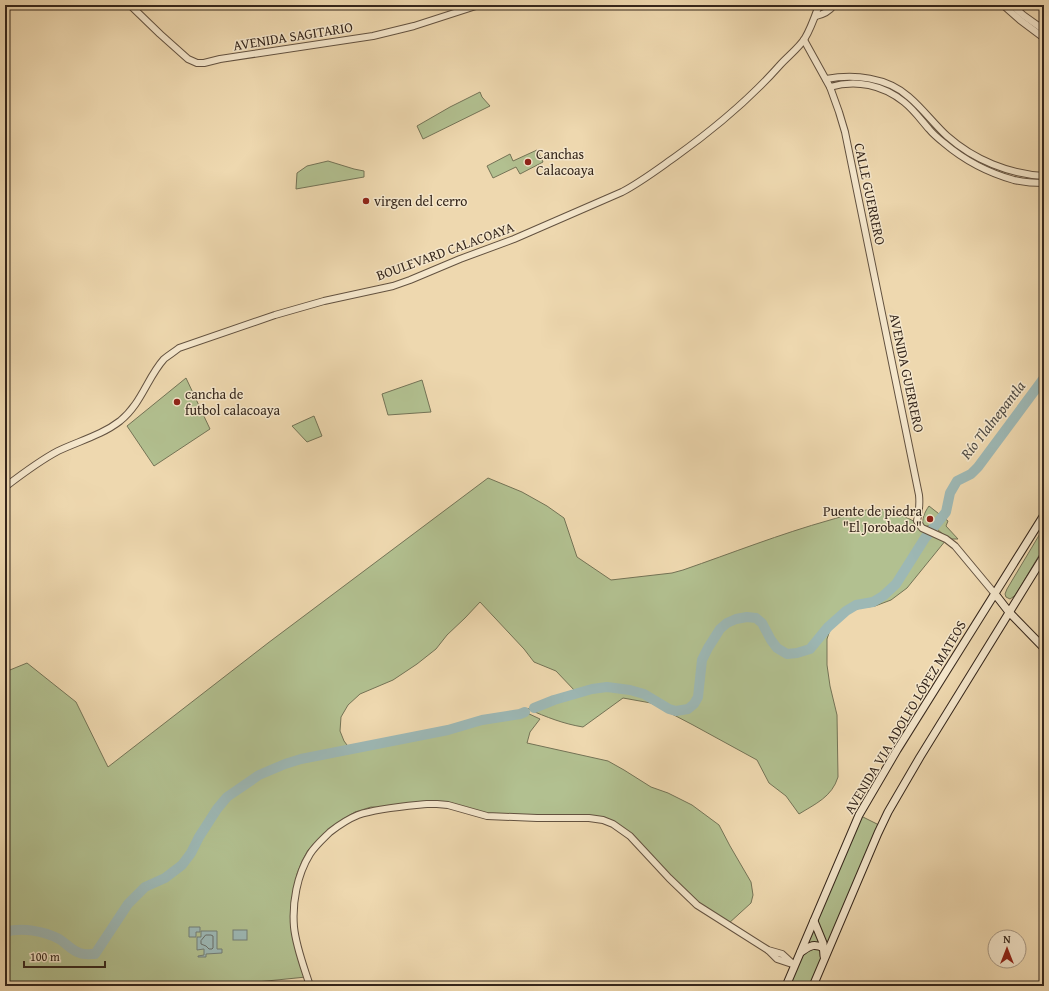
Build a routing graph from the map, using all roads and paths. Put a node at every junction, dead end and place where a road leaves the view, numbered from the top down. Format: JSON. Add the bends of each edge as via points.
{"nodes":[{"id":1,"x":130,"y":5,"type":"edge"},
{"id":2,"x":478,"y":5,"type":"edge"},
{"id":3,"x":820,"y":5,"type":"edge"},
{"id":4,"x":834,"y":5,"type":"edge"},
{"id":5,"x":1003,"y":5,"type":"edge"},
{"id":6,"x":1012,"y":5,"type":"edge"},
{"id":7,"x":816,"y":16,"type":"junction"},
{"id":8,"x":1044,"y":30,"type":"edge"},
{"id":9,"x":1044,"y":38,"type":"edge"},
{"id":10,"x":804,"y":40,"type":"junction"},
{"id":11,"x":826,"y":79,"type":"junction"},
{"id":12,"x":830,"y":87,"type":"junction"},
{"id":13,"x":1044,"y":176,"type":"edge"},
{"id":14,"x":1044,"y":183,"type":"edge"},
{"id":15,"x":881,"y":308,"type":"joint"},
{"id":16,"x":5,"y":487,"type":"edge"},
{"id":17,"x":1044,"y":515,"type":"edge"},
{"id":18,"x":1044,"y":556,"type":"edge"},
{"id":19,"x":995,"y":594,"type":"junction"},
{"id":20,"x":1009,"y":612,"type":"junction"},
{"id":21,"x":1044,"y":648,"type":"edge"},
{"id":22,"x":814,"y":921,"type":"junction"},
{"id":23,"x":824,"y":948,"type":"junction"},
{"id":24,"x":800,"y":953,"type":"junction"},
{"id":25,"x":823,"y":962,"type":"junction"},
{"id":26,"x":794,"y":965,"type":"junction"},
{"id":27,"x":310,"y":986,"type":"edge"},
{"id":28,"x":786,"y":986,"type":"edge"},
{"id":29,"x":813,"y":986,"type":"edge"}],
"edges":[{"from":1,"to":2,"type":"street","name":"AVENIDA SAGITARIO","via":[[188,59],[204,63],[373,36]]},
{"from":3,"to":7,"type":"street","name":"BOULEVARD CALACOAYA"},
{"from":4,"to":7,"type":"street","via":[[825,13]]},
{"from":5,"to":9,"type":"street"},
{"from":6,"to":8,"type":"street"},
{"from":7,"to":10,"type":"street","name":"BOULEVARD CALACOAYA"},
{"from":10,"to":11,"type":"street","name":"CALLE GUERRERO"},
{"from":10,"to":16,"type":"street","name":"BOULEVARD CALACOAYA","via":[[751,96],[725,119],[695,143],[622,192],[514,239],[393,286],[275,315],[179,348],[159,366],[139,401],[121,420],[108,430],[58,451],[33,465]]},
{"from":11,"to":12,"type":"street","name":"CALLE GUERRERO"},
{"from":11,"to":13,"type":"street","via":[[852,76],[880,81],[894,87],[908,96],[948,137],[976,156],[1019,173]]},
{"from":12,"to":14,"type":"street","via":[[852,83],[878,87],[904,102],[930,130],[960,155],[996,174],[1015,180]]},
{"from":12,"to":15,"type":"street","name":"CALLE GUERRERO","via":[[845,132]]},
{"from":15,"to":19,"type":"street","name":"AVENIDA GUERRERO","via":[[920,503],[916,521],[924,530],[946,539],[955,546]]},
{"from":17,"to":19,"type":"main road","name":"AVENIDA VIA ADOLFO LÓPEZ MATEOS"},
{"from":18,"to":20,"type":"main road"},
{"from":19,"to":20,"type":"main road"},
{"from":19,"to":22,"type":"main road","name":"AVENIDA VIA ADOLFO LÓPEZ MATEOS","via":[[894,754],[859,815]]},
{"from":20,"to":21,"type":"main road"},
{"from":20,"to":25,"type":"main road","via":[[888,812]]},
{"from":22,"to":23,"type":"main road"},
{"from":22,"to":24,"type":"main road","name":"AVENIDA VIA ADOLFO LÓPEZ MATEOS"},
{"from":23,"to":24,"type":"main road","via":[[810,946]]},
{"from":23,"to":25,"type":"main road"},
{"from":24,"to":26,"type":"main road","name":"AVENIDA VIA ADOLFO LÓPEZ MATEOS"},
{"from":25,"to":29,"type":"main road"},
{"from":26,"to":27,"type":"street","via":[[782,954],[768,950],[697,905],[630,836],[613,824],[589,818],[487,816],[448,805],[427,804],[359,814],[339,825],[310,853],[300,877],[294,906],[294,928]]},
{"from":26,"to":28,"type":"main road","name":"AVENIDA VIA ADOLFO LÓPEZ MATEOS"}]}
